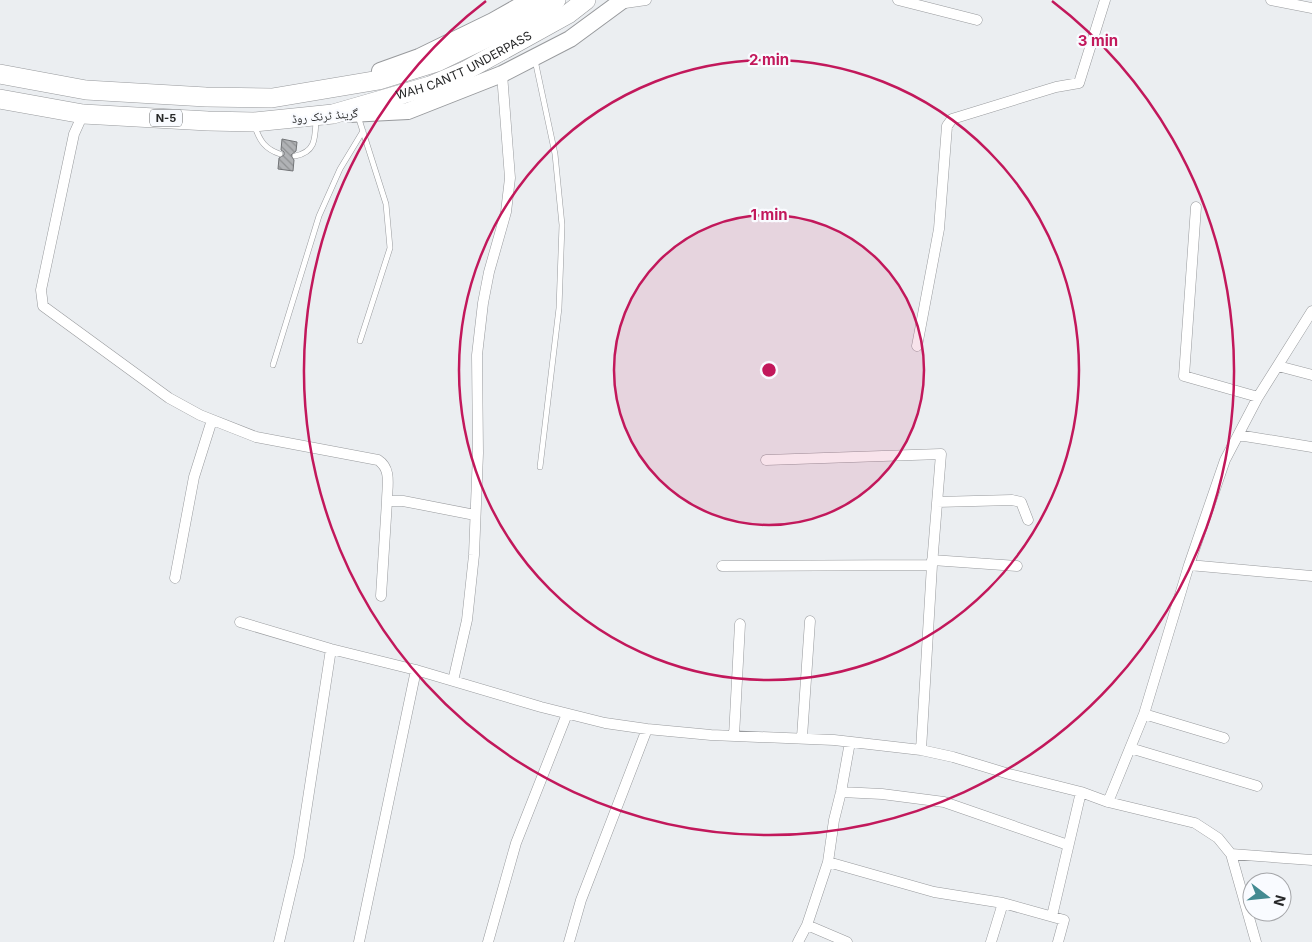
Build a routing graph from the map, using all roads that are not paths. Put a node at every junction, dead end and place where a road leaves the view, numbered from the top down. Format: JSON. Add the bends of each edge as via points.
{"nodes":[{"id":1,"x":530,"y":0,"type":"edge"},
{"id":2,"x":556,"y":0,"type":"edge"},
{"id":3,"x":586,"y":0,"type":"edge"},
{"id":4,"x":646,"y":0,"type":"edge"},
{"id":5,"x":898,"y":0,"type":"edge"},
{"id":6,"x":1106,"y":0,"type":"edge"},
{"id":7,"x":1271,"y":0,"type":"edge"},
{"id":8,"x":621,"y":2,"type":"edge"},
{"id":9,"x":1312,"y":8,"type":"edge"},
{"id":10,"x":977,"y":20,"type":"dead end"},
{"id":11,"x":535,"y":57,"type":"junction"},
{"id":12,"x":0,"y":74,"type":"edge"},
{"id":13,"x":502,"y":74,"type":"junction"},
{"id":14,"x":86,"y":90,"type":"junction"},
{"id":15,"x":331,"y":90,"type":"junction"},
{"id":16,"x":0,"y":99,"type":"edge"},
{"id":17,"x":357,"y":113,"type":"junction"},
{"id":18,"x":83,"y":114,"type":"junction"},
{"id":19,"x":325,"y":116,"type":"junction"},
{"id":20,"x":254,"y":122,"type":"junction"},
{"id":21,"x":363,"y":131,"type":"junction"},
{"id":22,"x":280,"y":154,"type":"dead end"},
{"id":23,"x":295,"y":156,"type":"dead end"},
{"id":24,"x":1196,"y":207,"type":"dead end"},
{"id":25,"x":1312,"y":311,"type":"edge"},
{"id":26,"x":360,"y":341,"type":"dead end"},
{"id":27,"x":917,"y":346,"type":"dead end"},
{"id":28,"x":273,"y":365,"type":"dead end"},
{"id":29,"x":1278,"y":366,"type":"junction"},
{"id":30,"x":1312,"y":374,"type":"edge"},
{"id":31,"x":1258,"y":397,"type":"junction"},
{"id":32,"x":212,"y":420,"type":"junction"},
{"id":33,"x":1238,"y":435,"type":"junction"},
{"id":34,"x":1312,"y":447,"type":"edge"},
{"id":35,"x":766,"y":460,"type":"dead end"},
{"id":36,"x":540,"y":467,"type":"dead end"},
{"id":37,"x":387,"y":501,"type":"junction"},
{"id":38,"x":937,"y":502,"type":"junction"},
{"id":39,"x":475,"y":515,"type":"junction"},
{"id":40,"x":1028,"y":520,"type":"dead end"},
{"id":41,"x":932,"y":563,"type":"junction"},
{"id":42,"x":1189,"y":565,"type":"junction"},
{"id":43,"x":722,"y":566,"type":"dead end"},
{"id":44,"x":1017,"y":566,"type":"dead end"},
{"id":45,"x":1312,"y":576,"type":"edge"},
{"id":46,"x":175,"y":578,"type":"dead end"},
{"id":47,"x":381,"y":596,"type":"dead end"},
{"id":48,"x":810,"y":621,"type":"dead end"},
{"id":49,"x":240,"y":622,"type":"dead end"},
{"id":50,"x":740,"y":624,"type":"dead end"},
{"id":51,"x":331,"y":649,"type":"junction"},
{"id":52,"x":416,"y":670,"type":"junction"},
{"id":53,"x":453,"y":680,"type":"junction"},
{"id":54,"x":567,"y":714,"type":"junction"},
{"id":55,"x":1144,"y":714,"type":"junction"},
{"id":56,"x":647,"y":729,"type":"junction"},
{"id":57,"x":734,"y":736,"type":"junction"},
{"id":58,"x":802,"y":738,"type":"junction"},
{"id":59,"x":1224,"y":738,"type":"dead end"},
{"id":60,"x":850,"y":742,"type":"junction"},
{"id":61,"x":1130,"y":748,"type":"junction"},
{"id":62,"x":921,"y":750,"type":"junction"},
{"id":63,"x":1257,"y":786,"type":"dead end"},
{"id":64,"x":841,"y":792,"type":"junction"},
{"id":65,"x":1081,"y":792,"type":"junction"},
{"id":66,"x":1108,"y":802,"type":"junction"},
{"id":67,"x":1068,"y":845,"type":"junction"},
{"id":68,"x":1231,"y":854,"type":"junction"},
{"id":69,"x":1312,"y":860,"type":"edge"},
{"id":70,"x":828,"y":862,"type":"junction"},
{"id":71,"x":1003,"y":903,"type":"junction"},
{"id":72,"x":1052,"y":916,"type":"junction"},
{"id":73,"x":807,"y":925,"type":"junction"},
{"id":74,"x":279,"y":942,"type":"edge"},
{"id":75,"x":359,"y":942,"type":"edge"},
{"id":76,"x":488,"y":942,"type":"edge"},
{"id":77,"x":569,"y":942,"type":"edge"},
{"id":78,"x":798,"y":942,"type":"edge"},
{"id":79,"x":847,"y":942,"type":"edge"},
{"id":80,"x":991,"y":942,"type":"edge"},
{"id":81,"x":1058,"y":942,"type":"edge"},
{"id":82,"x":1256,"y":942,"type":"edge"}],
"edges":[{"from":1,"to":15,"type":"main road","name":"گرینڈ ٹرنک روڈ","number":"N-5","via":[[419,57]]},
{"from":2,"to":15,"type":"highway","name":"WAH CANTT UNDERPASS","via":[[437,62],[379,80]]},
{"from":3,"to":19,"type":"highway","name":"WAH CANTT UNDERPASS","via":[[568,14],[466,71],[430,86]]},
{"from":4,"to":8,"type":"street"},
{"from":5,"to":10,"type":"street"},
{"from":6,"to":27,"type":"street","via":[[1079,82],[952,119],[947,126],[938,229]]},
{"from":7,"to":9,"type":"street"},
{"from":8,"to":11,"type":"main road","name":"گرینڈ ٹرنک روڈ","number":"N-5","via":[[570,39]]},
{"from":11,"to":13,"type":"main road","name":"گرینڈ ٹرنک روڈ","number":"N-5"},
{"from":11,"to":36,"type":"lane","via":[[555,154],[562,225],[559,308]]},
{"from":12,"to":14,"type":"highway","name":"گرینڈ ٹرنک روڈ","number":"N-5"},
{"from":13,"to":17,"type":"main road","name":"گرینڈ ٹرنک روڈ","number":"N-5","via":[[408,111]]},
{"from":13,"to":39,"type":"street","via":[[510,178],[506,212],[483,303],[477,355]]},
{"from":14,"to":15,"type":"highway","name":"گرینڈ ٹرنک روڈ","number":"N-5","via":[[272,98]]},
{"from":14,"to":18,"type":"highway"},
{"from":16,"to":18,"type":"highway","name":"گرینڈ ٹرنک روڈ","number":"N-5"},
{"from":17,"to":19,"type":"main road","name":"گرینڈ ٹرنک روڈ","number":"N-5"},
{"from":17,"to":21,"type":"lane"},
{"from":18,"to":20,"type":"highway","name":"گرینڈ ٹرنک روڈ","number":"N-5"},
{"from":18,"to":32,"type":"street","via":[[74,134],[41,290],[42,306],[170,398]]},
{"from":19,"to":20,"type":"highway","name":"گرینڈ ٹرنک روڈ","number":"N-5"},
{"from":19,"to":23,"type":"lane","via":[[311,148],[305,154]]},
{"from":20,"to":22,"type":"lane","via":[[264,146]]},
{"from":21,"to":26,"type":"lane","via":[[386,204],[390,248]]},
{"from":21,"to":28,"type":"lane","via":[[340,169],[319,216]]},
{"from":24,"to":31,"type":"street","via":[[1184,376]]},
{"from":25,"to":29,"type":"street"},
{"from":29,"to":30,"type":"street"},
{"from":29,"to":31,"type":"street"},
{"from":31,"to":33,"type":"street"},
{"from":32,"to":37,"type":"street","via":[[256,437],[378,460],[387,472]]},
{"from":32,"to":46,"type":"street","via":[[194,477]]},
{"from":33,"to":34,"type":"street"},
{"from":33,"to":42,"type":"street","via":[[1225,460]]},
{"from":35,"to":38,"type":"street","via":[[941,454]]},
{"from":37,"to":39,"type":"street","via":[[404,501]]},
{"from":37,"to":47,"type":"street"},
{"from":38,"to":40,"type":"street","via":[[1012,500],[1021,502]]},
{"from":38,"to":41,"type":"street"},
{"from":39,"to":53,"type":"street","via":[[466,620]]},
{"from":41,"to":43,"type":"street"},
{"from":41,"to":44,"type":"street"},
{"from":41,"to":62,"type":"street"},
{"from":42,"to":45,"type":"street"},
{"from":42,"to":55,"type":"street"},
{"from":48,"to":58,"type":"street"},
{"from":49,"to":51,"type":"street"},
{"from":50,"to":57,"type":"street"},
{"from":51,"to":52,"type":"street"},
{"from":51,"to":74,"type":"street","via":[[299,856]]},
{"from":52,"to":53,"type":"street"},
{"from":52,"to":75,"type":"street"},
{"from":53,"to":54,"type":"street"},
{"from":54,"to":56,"type":"street"},
{"from":54,"to":76,"type":"street","via":[[516,843]]},
{"from":55,"to":59,"type":"street"},
{"from":55,"to":61,"type":"street"},
{"from":56,"to":57,"type":"street"},
{"from":56,"to":77,"type":"street","via":[[581,900]]},
{"from":57,"to":58,"type":"street"},
{"from":58,"to":60,"type":"street"},
{"from":60,"to":62,"type":"street"},
{"from":60,"to":64,"type":"street"},
{"from":61,"to":63,"type":"street"},
{"from":61,"to":66,"type":"street"},
{"from":62,"to":65,"type":"street"},
{"from":64,"to":67,"type":"street","via":[[944,802]]},
{"from":64,"to":70,"type":"street"},
{"from":65,"to":66,"type":"street"},
{"from":65,"to":67,"type":"street"},
{"from":66,"to":68,"type":"street","via":[[1195,823],[1218,838]]},
{"from":67,"to":72,"type":"street"},
{"from":68,"to":69,"type":"street"},
{"from":68,"to":82,"type":"street"},
{"from":70,"to":71,"type":"street","via":[[934,892]]},
{"from":70,"to":73,"type":"street"},
{"from":71,"to":72,"type":"street"},
{"from":71,"to":80,"type":"street"},
{"from":72,"to":81,"type":"street","via":[[1064,920]]},
{"from":73,"to":78,"type":"street"},
{"from":73,"to":79,"type":"street"}]}
